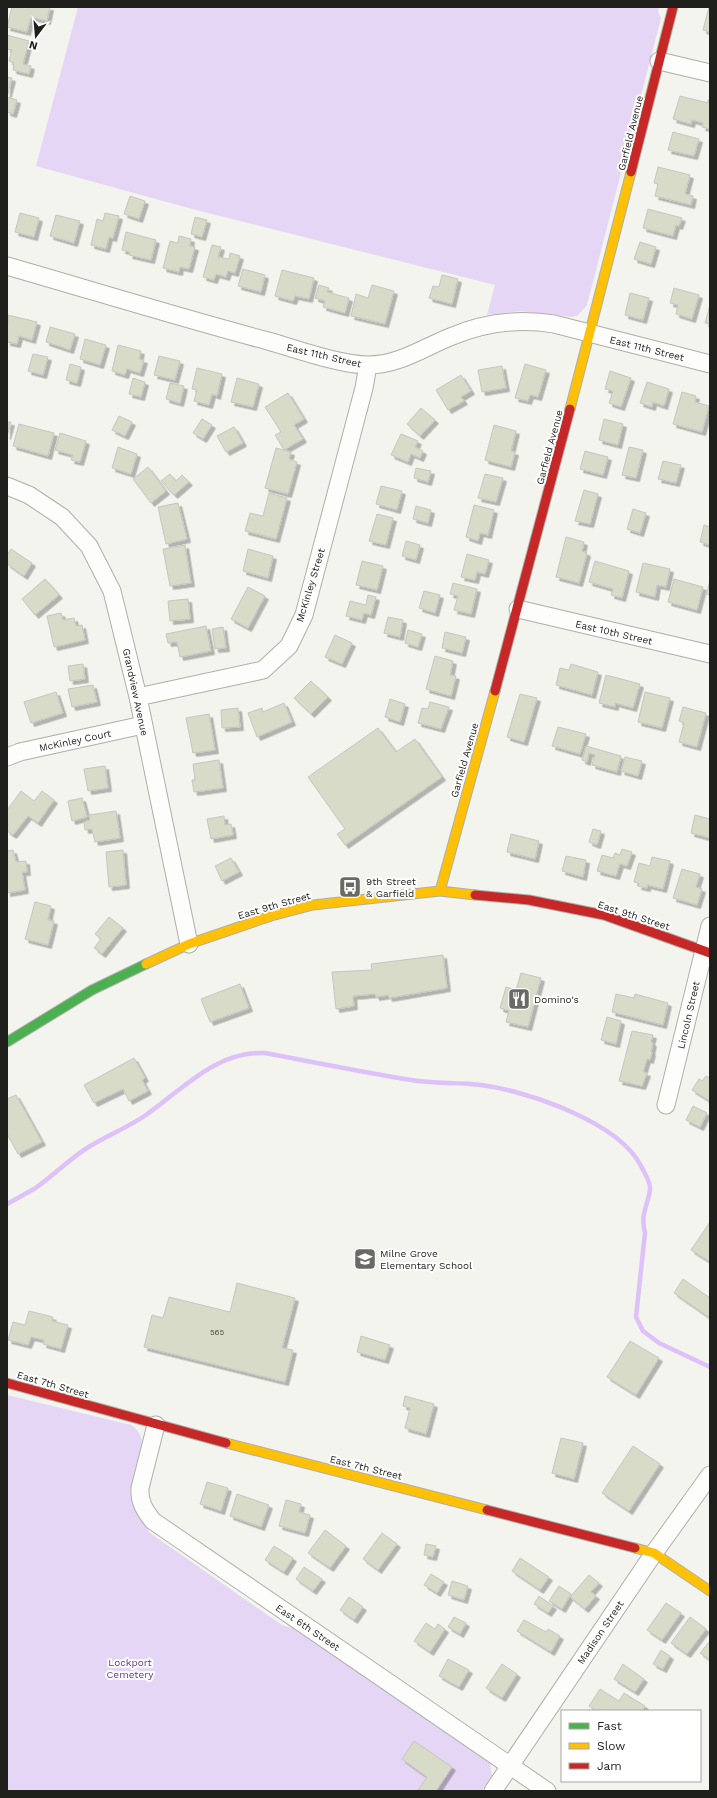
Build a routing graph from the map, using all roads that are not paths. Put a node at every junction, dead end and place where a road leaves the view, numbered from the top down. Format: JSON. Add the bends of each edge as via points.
{"nodes":[{"id":1,"x":674,"y":7,"type":"edge"},
{"id":2,"x":659,"y":62,"type":"junction"},
{"id":3,"x":710,"y":73,"type":"edge"},
{"id":4,"x":7,"y":266,"type":"edge"},
{"id":5,"x":590,"y":334,"type":"junction"},
{"id":6,"x":710,"y":364,"type":"edge"},
{"id":7,"x":368,"y":365,"type":"junction"},
{"id":8,"x":7,"y":486,"type":"edge"},
{"id":9,"x":518,"y":610,"type":"junction"},
{"id":10,"x":710,"y":654,"type":"edge"},
{"id":11,"x":138,"y":697,"type":"junction"},
{"id":12,"x":143,"y":725,"type":"junction"},
{"id":13,"x":7,"y":757,"type":"edge"},
{"id":14,"x":440,"y":891,"type":"junction"},
{"id":15,"x":710,"y":926,"type":"edge"},
{"id":16,"x":189,"y":944,"type":"junction"},
{"id":17,"x":707,"y":951,"type":"edge"},
{"id":18,"x":7,"y":1042,"type":"edge"},
{"id":19,"x":666,"y":1105,"type":"dead end"},
{"id":20,"x":7,"y":1383,"type":"edge"},
{"id":21,"x":156,"y":1425,"type":"junction"},
{"id":22,"x":710,"y":1476,"type":"edge"},
{"id":23,"x":654,"y":1553,"type":"junction"},
{"id":24,"x":710,"y":1591,"type":"edge"},
{"id":25,"x":511,"y":1766,"type":"junction"},
{"id":26,"x":493,"y":1791,"type":"edge"},
{"id":27,"x":547,"y":1791,"type":"edge"}],
"edges":[{"from":1,"to":2,"type":"street","name":"Garfield Avenue"},
{"from":2,"to":3,"type":"street"},
{"from":2,"to":5,"type":"street","name":"Garfield Avenue"},
{"from":4,"to":7,"type":"street","name":"East 11th Street","via":[[344,362]]},
{"from":5,"to":6,"type":"street","name":"East 11th Street"},
{"from":5,"to":7,"type":"street","name":"East 11th Street","via":[[532,320],[481,326],[393,362]]},
{"from":5,"to":9,"type":"street","name":"Garfield Avenue"},
{"from":7,"to":11,"type":"street","name":"McKinley Street","via":[[306,607],[289,646],[263,670]]},
{"from":8,"to":11,"type":"street","name":"Grandview Avenue","via":[[28,495],[62,517],[89,546],[112,591]]},
{"from":9,"to":10,"type":"street","name":"East 10th Street"},
{"from":9,"to":14,"type":"street","name":"Garfield Avenue","via":[[464,797]]},
{"from":11,"to":12,"type":"street","name":"Grandview Avenue"},
{"from":12,"to":13,"type":"street","name":"McKinley Court"},
{"from":12,"to":16,"type":"street","name":"Grandview Avenue"},
{"from":14,"to":16,"type":"street","name":"East 9th Street","via":[[313,905],[271,916]]},
{"from":14,"to":17,"type":"street","name":"East 9th Street","via":[[529,900],[604,915]]},
{"from":15,"to":17,"type":"street","name":"Lincoln Street"},
{"from":16,"to":18,"type":"street","name":"East 9th Street","via":[[92,990]]},
{"from":17,"to":19,"type":"street","name":"Lincoln Street"},
{"from":20,"to":21,"type":"street","name":"East 7th Street"},
{"from":21,"to":23,"type":"street","name":"East 7th Street"},
{"from":21,"to":25,"type":"street","name":"East 6th Street","via":[[140,1488],[141,1503],[154,1522]]},
{"from":22,"to":23,"type":"street","name":"Madison Street"},
{"from":23,"to":24,"type":"street","name":"East 7th Street"},
{"from":23,"to":25,"type":"street","name":"Madison Street"},
{"from":25,"to":26,"type":"street","name":"Madison Street"},
{"from":25,"to":27,"type":"street","name":"East 6th Street"}]}
